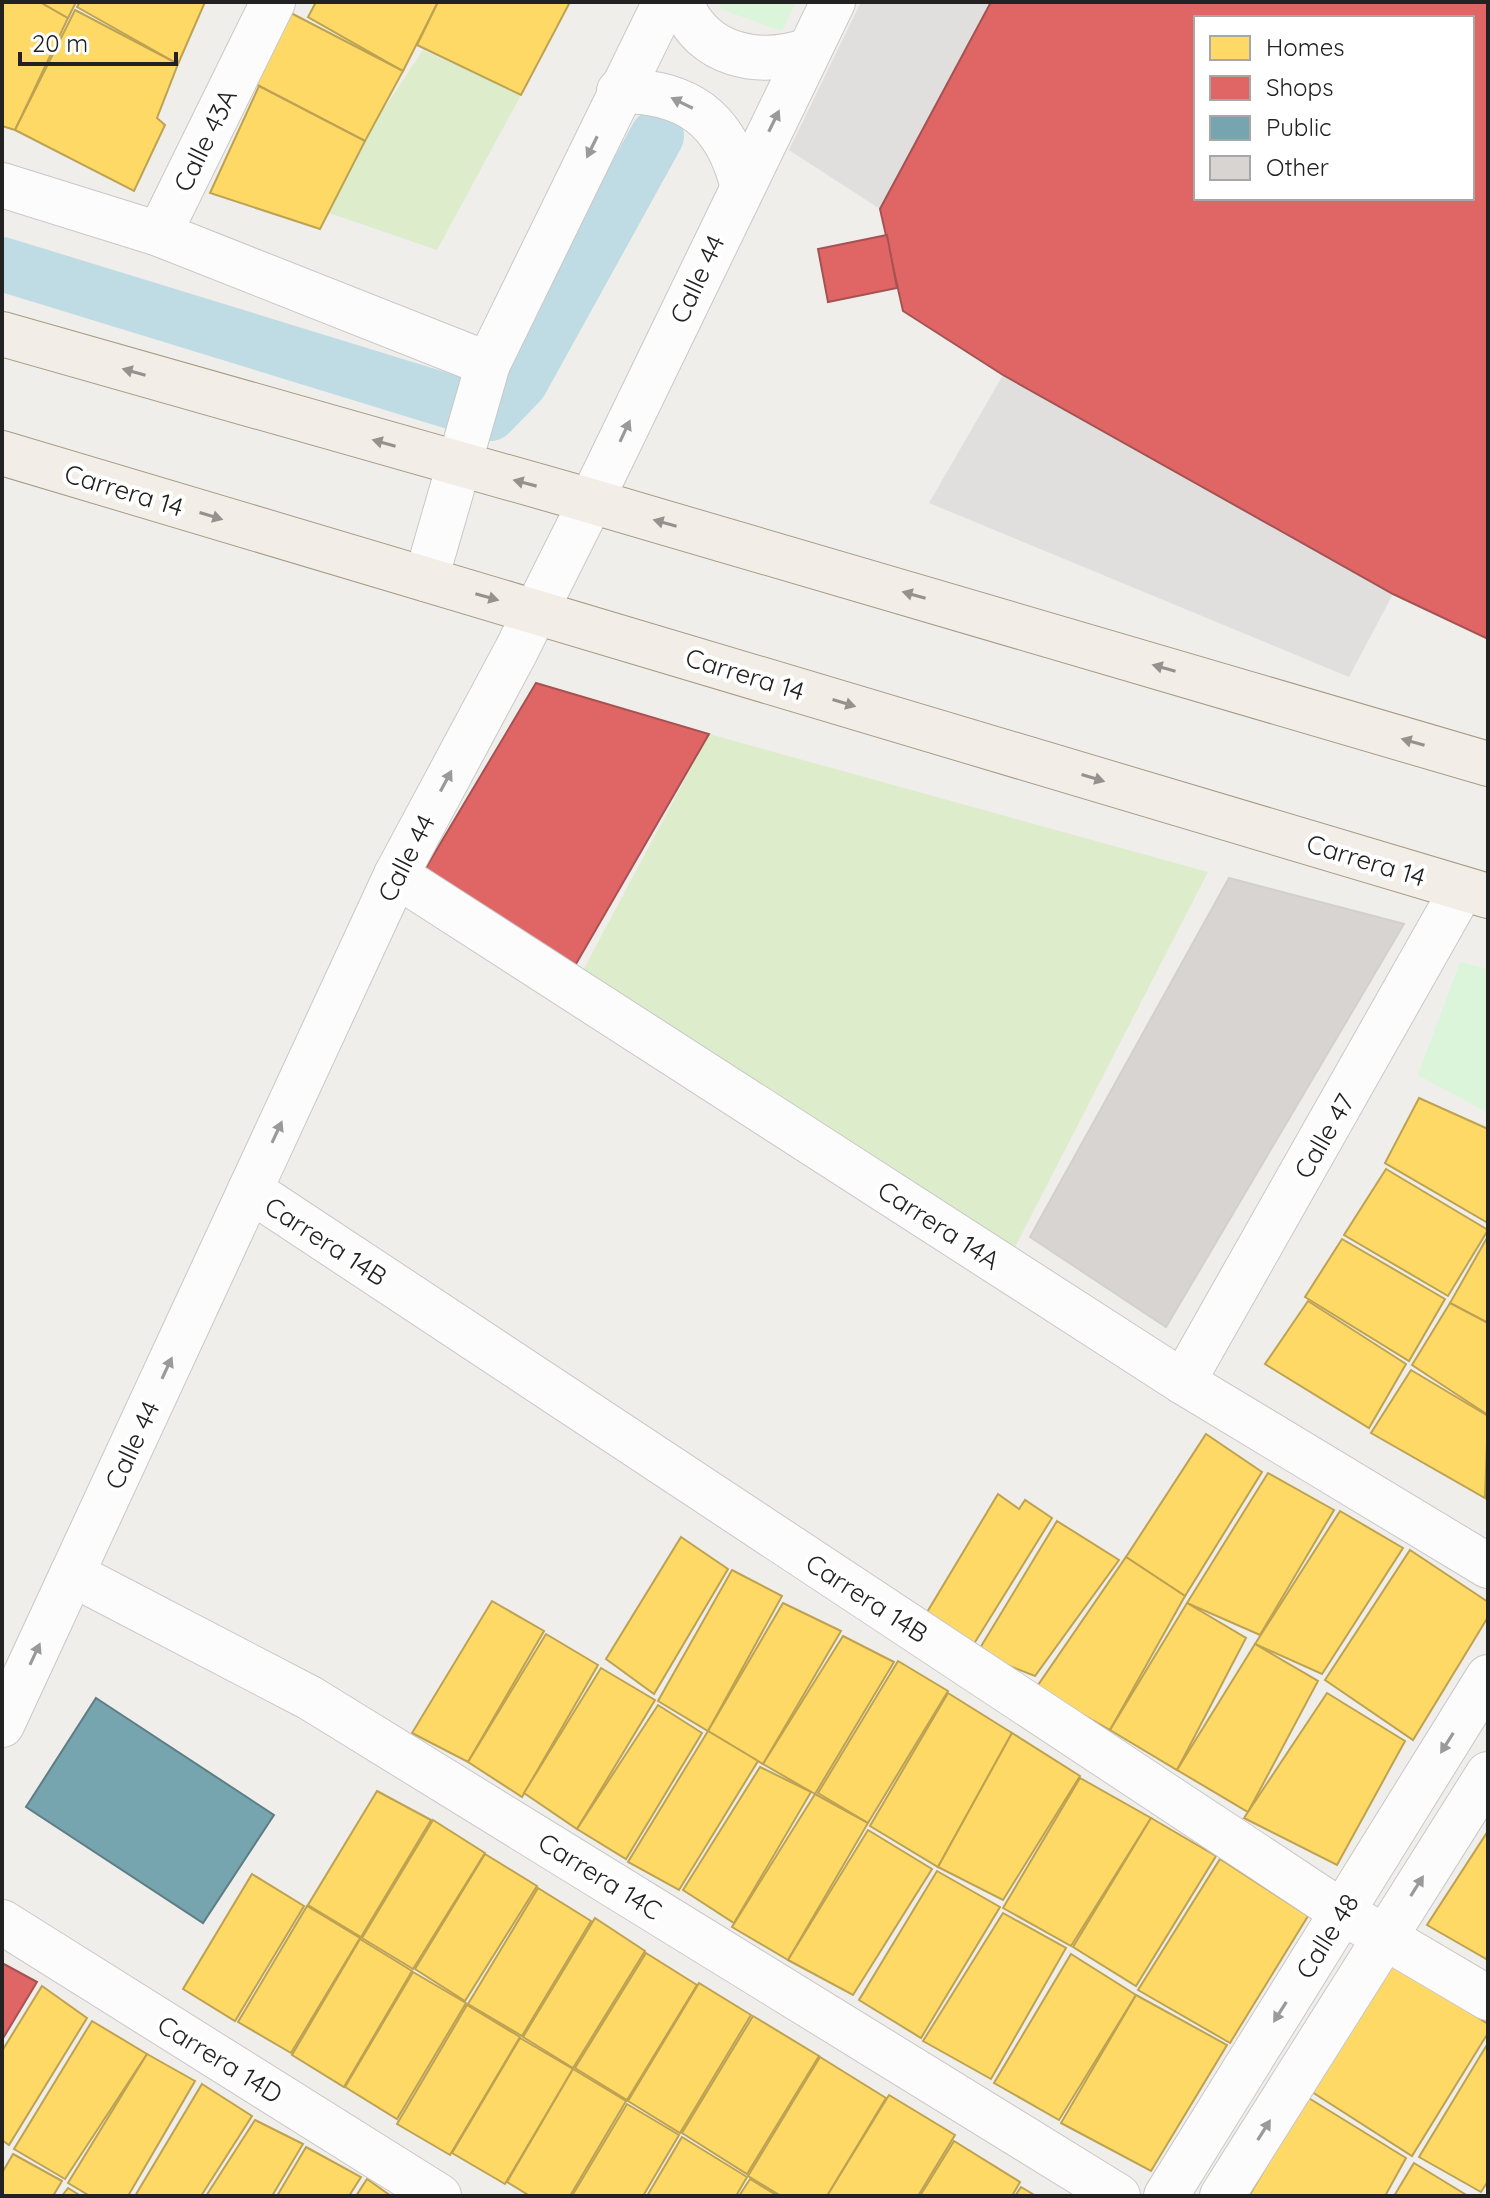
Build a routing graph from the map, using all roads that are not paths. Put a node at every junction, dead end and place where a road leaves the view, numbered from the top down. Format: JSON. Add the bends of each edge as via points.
{"nodes":[{"id":1,"x":273,"y":2,"type":"edge"},
{"id":2,"x":665,"y":2,"type":"edge"},
{"id":3,"x":681,"y":2,"type":"edge"},
{"id":4,"x":833,"y":2,"type":"edge"},
{"id":5,"x":809,"y":50,"type":"junction"},
{"id":6,"x":619,"y":91,"type":"junction"},
{"id":7,"x":742,"y":184,"type":"junction"},
{"id":8,"x":2,"y":185,"type":"edge"},
{"id":9,"x":159,"y":234,"type":"junction"},
{"id":10,"x":2,"y":334,"type":"edge"},
{"id":11,"x":474,"y":411,"type":"junction"},
{"id":12,"x":2,"y":453,"type":"edge"},
{"id":13,"x":591,"y":501,"type":"junction"},
{"id":14,"x":426,"y":579,"type":"junction"},
{"id":15,"x":536,"y":611,"type":"junction"},
{"id":16,"x":1488,"y":764,"type":"edge"},
{"id":17,"x":396,"y":875,"type":"junction"},
{"id":18,"x":1475,"y":892,"type":"edge"},
{"id":19,"x":250,"y":1190,"type":"junction"},
{"id":20,"x":1183,"y":1382,"type":"junction"},
{"id":21,"x":1488,"y":1566,"type":"edge"},
{"id":22,"x":72,"y":1574,"type":"junction"},
{"id":23,"x":1488,"y":1677,"type":"edge"},
{"id":24,"x":5,"y":1709,"type":"edge"},
{"id":25,"x":1488,"y":1774,"type":"edge"},
{"id":26,"x":1342,"y":1912,"type":"junction"},
{"id":27,"x":2,"y":1922,"type":"edge"},
{"id":28,"x":1386,"y":1937,"type":"junction"},
{"id":29,"x":1488,"y":1998,"type":"edge"},
{"id":30,"x":439,"y":2196,"type":"edge"},
{"id":31,"x":1118,"y":2196,"type":"edge"},
{"id":32,"x":1166,"y":2196,"type":"edge"},
{"id":33,"x":1222,"y":2196,"type":"edge"}],
"edges":[{"from":1,"to":9,"type":"street","name":"Calle 43A"},
{"from":2,"to":6,"type":"street"},
{"from":3,"to":5,"type":"street","via":[[695,27],[736,56],[761,60]]},
{"from":4,"to":5,"type":"street","name":"Calle 44"},
{"from":7,"to":5,"type":"street","name":"Calle 44","one_way":true},
{"from":7,"to":6,"type":"street","one_way":true,"via":[[721,132],[700,112],[675,98]]},
{"from":6,"to":11,"type":"street","one_way":true},
{"from":13,"to":7,"type":"street","name":"Calle 44","one_way":true},
{"from":8,"to":9,"type":"street"},
{"from":9,"to":11,"type":"street"},
{"from":11,"to":10,"type":"main road","one_way":true},
{"from":13,"to":11,"type":"main road","one_way":true},
{"from":11,"to":14,"type":"street"},
{"from":12,"to":14,"type":"main road","name":"Carrera 14","one_way":true},
{"from":13,"to":15,"type":"street","name":"Calle 44"},
{"from":16,"to":13,"type":"main road","one_way":true},
{"from":14,"to":15,"type":"main road","name":"Carrera 14","one_way":true},
{"from":17,"to":15,"type":"street","name":"Calle 44","one_way":true},
{"from":15,"to":18,"type":"main road","name":"Carrera 14","one_way":true},
{"from":19,"to":17,"type":"street","name":"Calle 44","one_way":true},
{"from":17,"to":20,"type":"street","name":"Carrera 14A"},
{"from":18,"to":20,"type":"street","name":"Calle 47"},
{"from":22,"to":19,"type":"street","name":"Calle 44","one_way":true},
{"from":19,"to":26,"type":"street","name":"Carrera 14B"},
{"from":20,"to":21,"type":"street","name":"Carrera 14A"},
{"from":24,"to":22,"type":"street","name":"Calle 44","one_way":true},
{"from":22,"to":31,"type":"street","name":"Carrera 14C","via":[[310,1698]]},
{"from":23,"to":26,"type":"street","name":"Calle 48","one_way":true},
{"from":28,"to":25,"type":"street","name":"Calle 48","one_way":true},
{"from":26,"to":28,"type":"street","name":"Carrera 14B"},
{"from":26,"to":32,"type":"street","name":"Calle 48","one_way":true},
{"from":27,"to":30,"type":"street","name":"Carrera 14D"},
{"from":28,"to":29,"type":"street","name":"Carrera 14B"},
{"from":33,"to":28,"type":"street","name":"Calle 48","one_way":true}]}
